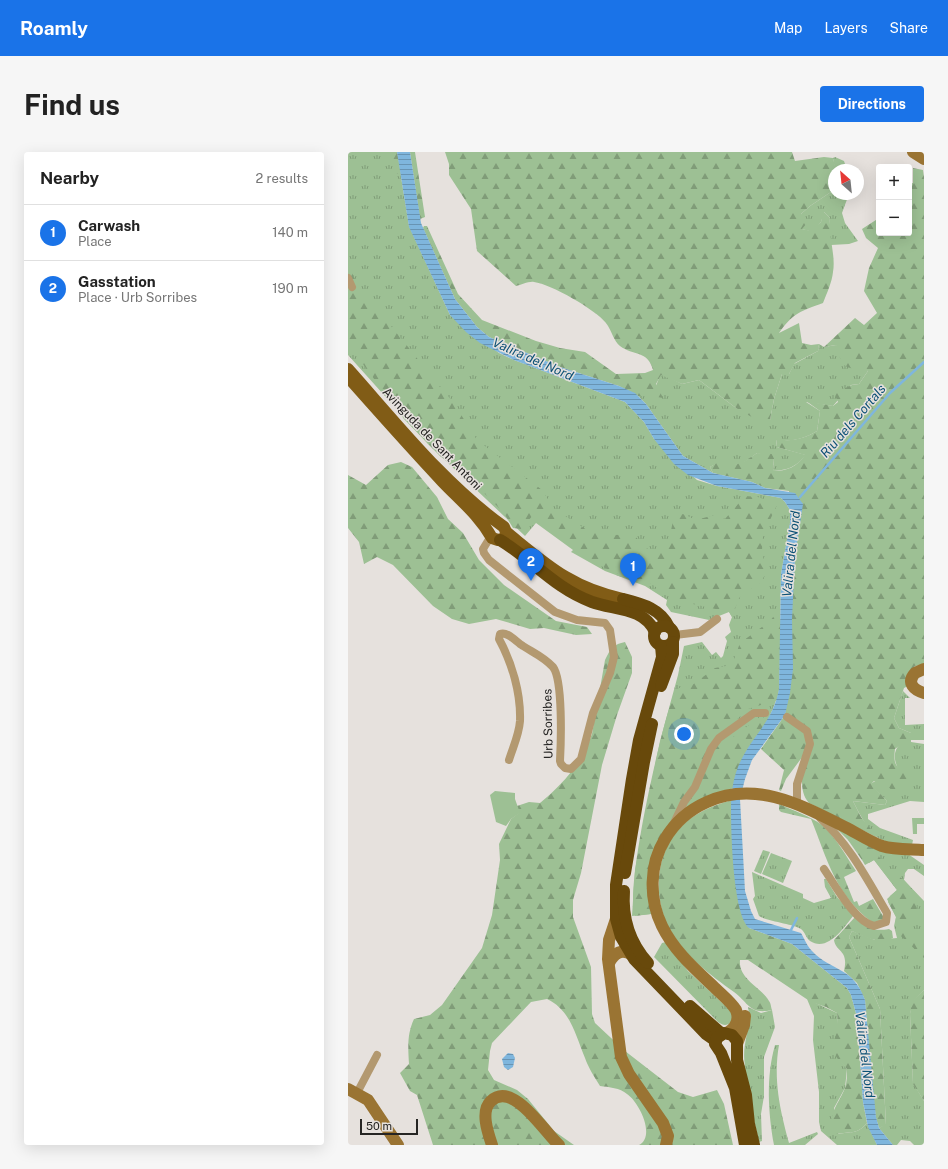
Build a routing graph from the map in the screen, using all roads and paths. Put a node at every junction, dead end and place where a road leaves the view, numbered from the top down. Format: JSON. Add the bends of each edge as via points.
{"nodes":[{"id":1,"x":913,"y":152,"type":"edge"},
{"id":2,"x":924,"y":159,"type":"edge"},
{"id":3,"x":348,"y":278,"type":"edge"},
{"id":4,"x":352,"y":287,"type":"dead end"},
{"id":5,"x":348,"y":369,"type":"edge"},
{"id":6,"x":348,"y":377,"type":"edge"},
{"id":7,"x":497,"y":533,"type":"junction"},
{"id":8,"x":623,"y":599,"type":"joint"},
{"id":9,"x":717,"y":618,"type":"dead end"},
{"id":10,"x":655,"y":632,"type":"junction"},
{"id":11,"x":672,"y":635,"type":"junction"},
{"id":12,"x":661,"y":646,"type":"junction"},
{"id":13,"x":924,"y":669,"type":"edge"},
{"id":14,"x":924,"y":693,"type":"edge"},
{"id":15,"x":765,"y":713,"type":"dead end"},
{"id":16,"x":787,"y":717,"type":"dead end"},
{"id":17,"x":509,"y":760,"type":"dead end"},
{"id":18,"x":794,"y":803,"type":"junction"},
{"id":19,"x":813,"y":812,"type":"junction"},
{"id":20,"x":674,"y":825,"type":"junction"},
{"id":21,"x":924,"y":850,"type":"edge"},
{"id":22,"x":824,"y":869,"type":"dead end"},
{"id":23,"x":616,"y":919,"type":"junction"},
{"id":24,"x":625,"y":945,"type":"junction"},
{"id":25,"x":637,"y":955,"type":"junction"},
{"id":26,"x":608,"y":960,"type":"junction"},
{"id":27,"x":693,"y":967,"type":"junction"},
{"id":28,"x":718,"y":1035,"type":"junction"},
{"id":29,"x":736,"y":1046,"type":"junction"},
{"id":30,"x":377,"y":1055,"type":"dead end"},
{"id":31,"x":723,"y":1058,"type":"junction"},
{"id":32,"x":352,"y":1091,"type":"edge"},
{"id":33,"x":398,"y":1145,"type":"edge"},
{"id":34,"x":492,"y":1145,"type":"edge"},
{"id":35,"x":559,"y":1145,"type":"edge"},
{"id":36,"x":666,"y":1145,"type":"edge"},
{"id":37,"x":745,"y":1145,"type":"edge"},
{"id":38,"x":754,"y":1145,"type":"edge"}],
"edges":[{"from":1,"to":2,"type":"main road"},
{"from":3,"to":4,"type":"street"},
{"from":5,"to":7,"type":"main road","name":"Avinguda de Sant Antoni"},
{"from":6,"to":7,"type":"main road","name":"Avinguda de Sant Antoni","via":[[404,441]]},
{"from":7,"to":8,"type":"main road","name":"Avinguda de Sant Antoni","via":[[574,584]]},
{"from":7,"to":10,"type":"highway","name":"Avinguda de Sant Antoni","via":[[566,589],[591,601],[637,614],[652,625]]},
{"from":7,"to":17,"type":"street","name":"Urb Sorribes","via":[[483,549],[489,560],[555,612],[577,620],[605,623],[610,630],[614,657],[593,713],[581,759],[571,769],[565,768],[560,761],[559,682],[554,668],[536,652],[507,633],[500,634],[499,639],[516,683],[519,709],[518,734]]},
{"from":8,"to":11,"type":"highway","name":"Avinguda de Sant Antoni","via":[[651,608],[664,618]]},
{"from":9,"to":11,"type":"street","via":[[700,632]]},
{"from":10,"to":11,"type":"highway","via":[[661,627]]},
{"from":10,"to":12,"type":"highway","via":[[655,640]]},
{"from":11,"to":12,"type":"highway","via":[[666,646]]},
{"from":11,"to":25,"type":"highway","via":[[673,654],[662,682],[645,755],[626,870],[623,904],[626,923]]},
{"from":12,"to":23,"type":"highway","via":[[662,657],[632,779],[616,885]]},
{"from":13,"to":14,"type":"main road","via":[[915,673],[911,680],[915,690]]},
{"from":15,"to":20,"type":"street","via":[[754,713],[719,738],[711,749],[695,787],[684,802]]},
{"from":16,"to":18,"type":"street","via":[[807,731],[810,744],[797,784]]},
{"from":18,"to":19,"type":"main road"},
{"from":18,"to":20,"type":"main road","via":[[772,795],[740,793],[721,796],[688,812]]},
{"from":19,"to":21,"type":"main road","via":[[884,846]]},
{"from":19,"to":22,"type":"street","via":[[850,851],[887,913],[886,922],[874,926],[857,915]]},
{"from":20,"to":27,"type":"main road","via":[[663,842],[657,860],[652,883],[653,897],[663,928],[678,951]]},
{"from":23,"to":24,"type":"highway"},
{"from":23,"to":26,"type":"main road","via":[[609,940]]},
{"from":24,"to":25,"type":"highway"},
{"from":24,"to":26,"type":"main road","via":[[613,947]]},
{"from":25,"to":26,"type":"main road","via":[[620,952]]},
{"from":25,"to":28,"type":"highway","via":[[648,975]]},
{"from":26,"to":36,"type":"main road","via":[[622,1061],[663,1123],[668,1136]]},
{"from":27,"to":28,"type":"main road","via":[[736,1010],[736,1025]]},
{"from":27,"to":29,"type":"main road","via":[[743,1007],[746,1017]]},
{"from":28,"to":29,"type":"highway","via":[[734,1036]]},
{"from":28,"to":31,"type":"highway","via":[[716,1048]]},
{"from":29,"to":31,"type":"highway","via":[[731,1054]]},
{"from":29,"to":38,"type":"highway"},
{"from":30,"to":32,"type":"street"},
{"from":31,"to":37,"type":"highway","via":[[735,1088]]},
{"from":32,"to":33,"type":"main road","via":[[368,1100]]},
{"from":34,"to":35,"type":"main road","via":[[486,1121],[487,1108],[494,1098],[506,1096],[528,1110]]}]}
